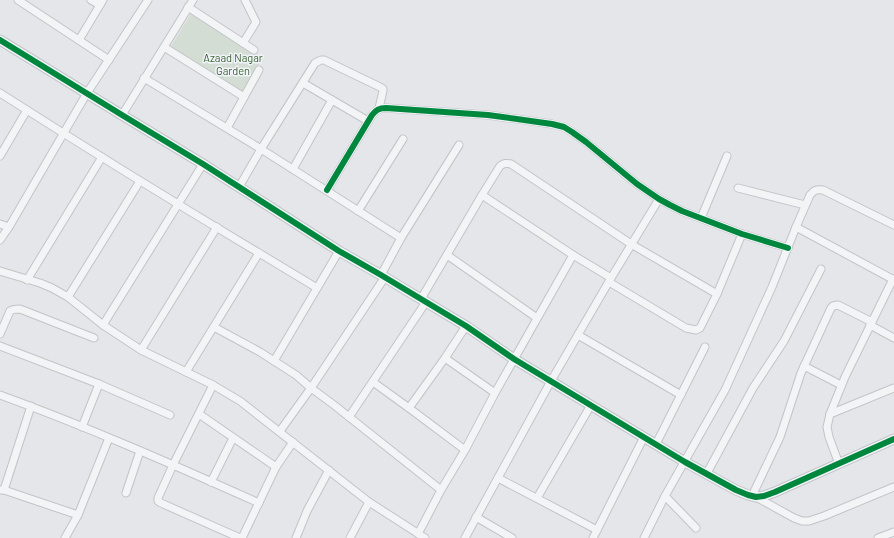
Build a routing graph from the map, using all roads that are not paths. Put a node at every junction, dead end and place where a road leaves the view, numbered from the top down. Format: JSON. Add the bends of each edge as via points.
{"nodes":[{"id":1,"x":18,"y":0,"type":"edge"},
{"id":2,"x":92,"y":0,"type":"edge"},
{"id":3,"x":148,"y":0,"type":"edge"},
{"id":4,"x":193,"y":0,"type":"edge"},
{"id":5,"x":245,"y":0,"type":"edge"},
{"id":6,"x":101,"y":3,"type":"edge"},
{"id":7,"x":188,"y":7,"type":"junction"},
{"id":8,"x":0,"y":40,"type":"edge"},
{"id":9,"x":79,"y":40,"type":"junction"},
{"id":10,"x":243,"y":43,"type":"junction"},
{"id":11,"x":164,"y":47,"type":"junction"},
{"id":12,"x":254,"y":50,"type":"dead end"},
{"id":13,"x":109,"y":60,"type":"junction"},
{"id":14,"x":259,"y":70,"type":"dead end"},
{"id":15,"x":144,"y":78,"type":"junction"},
{"id":16,"x":303,"y":83,"type":"junction"},
{"id":17,"x":0,"y":93,"type":"edge"},
{"id":18,"x":87,"y":94,"type":"junction"},
{"id":19,"x":244,"y":98,"type":"junction"},
{"id":20,"x":332,"y":100,"type":"junction"},
{"id":21,"x":379,"y":108,"type":"junction"},
{"id":22,"x":27,"y":110,"type":"junction"},
{"id":23,"x":122,"y":115,"type":"junction"},
{"id":24,"x":368,"y":121,"type":"junction"},
{"id":25,"x":227,"y":128,"type":"junction"},
{"id":26,"x":63,"y":134,"type":"junction"},
{"id":27,"x":404,"y":139,"type":"dead end"},
{"id":28,"x":3,"y":143,"type":"edge"},
{"id":29,"x":460,"y":145,"type":"dead end"},
{"id":30,"x":261,"y":149,"type":"junction"},
{"id":31,"x":0,"y":156,"type":"edge"},
{"id":32,"x":726,"y":156,"type":"dead end"},
{"id":33,"x":102,"y":157,"type":"junction"},
{"id":34,"x":203,"y":164,"type":"junction"},
{"id":35,"x":293,"y":169,"type":"junction"},
{"id":36,"x":140,"y":181,"type":"junction"},
{"id":37,"x":239,"y":187,"type":"junction"},
{"id":38,"x":738,"y":188,"type":"dead end"},
{"id":39,"x":327,"y":190,"type":"junction"},
{"id":40,"x":482,"y":195,"type":"junction"},
{"id":41,"x":659,"y":199,"type":"junction"},
{"id":42,"x":178,"y":204,"type":"junction"},
{"id":43,"x":805,"y":206,"type":"junction"},
{"id":44,"x":358,"y":211,"type":"junction"},
{"id":45,"x":701,"y":218,"type":"junction"},
{"id":46,"x":0,"y":224,"type":"edge"},
{"id":47,"x":894,"y":226,"type":"edge"},
{"id":48,"x":9,"y":227,"type":"junction"},
{"id":49,"x":217,"y":227,"type":"junction"},
{"id":50,"x":796,"y":227,"type":"junction"},
{"id":51,"x":742,"y":234,"type":"junction"},
{"id":52,"x":401,"y":238,"type":"junction"},
{"id":53,"x":0,"y":240,"type":"edge"},
{"id":54,"x":631,"y":244,"type":"junction"},
{"id":55,"x":788,"y":248,"type":"junction"},
{"id":56,"x":339,"y":250,"type":"junction"},
{"id":57,"x":259,"y":253,"type":"junction"},
{"id":58,"x":447,"y":255,"type":"junction"},
{"id":59,"x":573,"y":255,"type":"junction"},
{"id":60,"x":822,"y":269,"type":"dead end"},
{"id":61,"x":0,"y":271,"type":"edge"},
{"id":62,"x":383,"y":276,"type":"junction"},
{"id":63,"x":893,"y":279,"type":"edge"},
{"id":64,"x":27,"y":280,"type":"junction"},
{"id":65,"x":610,"y":280,"type":"junction"},
{"id":66,"x":316,"y":288,"type":"junction"},
{"id":67,"x":718,"y":294,"type":"junction"},
{"id":68,"x":68,"y":297,"type":"junction"},
{"id":69,"x":424,"y":300,"type":"junction"},
{"id":70,"x":537,"y":318,"type":"junction"},
{"id":71,"x":103,"y":324,"type":"junction"},
{"id":72,"x":871,"y":324,"type":"junction"},
{"id":73,"x":214,"y":326,"type":"junction"},
{"id":74,"x":466,"y":326,"type":"junction"},
{"id":75,"x":0,"y":334,"type":"edge"},
{"id":76,"x":578,"y":335,"type":"junction"},
{"id":77,"x":94,"y":338,"type":"dead end"},
{"id":78,"x":894,"y":338,"type":"edge"},
{"id":79,"x":0,"y":346,"type":"edge"},
{"id":80,"x":705,"y":347,"type":"dead end"},
{"id":81,"x":141,"y":350,"type":"junction"},
{"id":82,"x":444,"y":358,"type":"junction"},
{"id":83,"x":514,"y":359,"type":"junction"},
{"id":84,"x":274,"y":361,"type":"junction"},
{"id":85,"x":804,"y":366,"type":"junction"},
{"id":86,"x":186,"y":372,"type":"junction"},
{"id":87,"x":551,"y":381,"type":"junction"},
{"id":88,"x":373,"y":382,"type":"junction"},
{"id":89,"x":99,"y":384,"type":"junction"},
{"id":90,"x":213,"y":385,"type":"junction"},
{"id":91,"x":841,"y":385,"type":"junction"},
{"id":92,"x":311,"y":388,"type":"junction"},
{"id":93,"x":894,"y":388,"type":"edge"},
{"id":94,"x":495,"y":393,"type":"junction"},
{"id":95,"x":0,"y":395,"type":"edge"},
{"id":96,"x":681,"y":395,"type":"junction"},
{"id":97,"x":591,"y":405,"type":"junction"},
{"id":98,"x":32,"y":406,"type":"junction"},
{"id":99,"x":409,"y":408,"type":"junction"},
{"id":100,"x":170,"y":414,"type":"dead end"},
{"id":101,"x":199,"y":414,"type":"junction"},
{"id":102,"x":830,"y":414,"type":"junction"},
{"id":103,"x":349,"y":417,"type":"junction"},
{"id":104,"x":82,"y":426,"type":"junction"},
{"id":105,"x":280,"y":432,"type":"junction"},
{"id":106,"x":644,"y":437,"type":"junction"},
{"id":107,"x":109,"y":438,"type":"junction"},
{"id":108,"x":233,"y":438,"type":"junction"},
{"id":109,"x":894,"y":439,"type":"edge"},
{"id":110,"x":293,"y":442,"type":"junction"},
{"id":111,"x":656,"y":444,"type":"junction"},
{"id":112,"x":465,"y":450,"type":"junction"},
{"id":113,"x":140,"y":451,"type":"junction"},
{"id":114,"x":685,"y":462,"type":"junction"},
{"id":115,"x":839,"y":464,"type":"junction"},
{"id":116,"x":173,"y":465,"type":"junction"},
{"id":117,"x":276,"y":467,"type":"junction"},
{"id":118,"x":328,"y":470,"type":"junction"},
{"id":119,"x":706,"y":473,"type":"junction"},
{"id":120,"x":498,"y":478,"type":"junction"},
{"id":121,"x":211,"y":482,"type":"junction"},
{"id":122,"x":894,"y":487,"type":"edge"},
{"id":123,"x":2,"y":490,"type":"edge"},
{"id":124,"x":441,"y":490,"type":"junction"},
{"id":125,"x":126,"y":493,"type":"dead end"},
{"id":126,"x":665,"y":496,"type":"junction"},
{"id":127,"x":754,"y":497,"type":"junction"},
{"id":128,"x":537,"y":498,"type":"junction"},
{"id":129,"x":369,"y":502,"type":"junction"},
{"id":130,"x":259,"y":503,"type":"junction"},
{"id":131,"x":78,"y":515,"type":"junction"},
{"id":132,"x":476,"y":517,"type":"junction"},
{"id":133,"x":696,"y":528,"type":"dead end"},
{"id":134,"x":597,"y":530,"type":"junction"},
{"id":135,"x":894,"y":532,"type":"edge"},
{"id":136,"x":418,"y":534,"type":"junction"},
{"id":137,"x":504,"y":536,"type":"edge"},
{"id":138,"x":65,"y":538,"type":"edge"},
{"id":139,"x":241,"y":538,"type":"edge"},
{"id":140,"x":296,"y":538,"type":"edge"},
{"id":141,"x":350,"y":538,"type":"edge"},
{"id":142,"x":425,"y":538,"type":"edge"},
{"id":143,"x":465,"y":538,"type":"edge"},
{"id":144,"x":512,"y":538,"type":"edge"},
{"id":145,"x":593,"y":538,"type":"edge"},
{"id":146,"x":644,"y":538,"type":"edge"},
{"id":147,"x":878,"y":538,"type":"edge"}],
"edges":[{"from":1,"to":9,"type":"street"},
{"from":2,"to":6,"type":"street"},
{"from":3,"to":13,"type":"street"},
{"from":4,"to":7,"type":"street"},
{"from":5,"to":10,"type":"street","via":[[256,22]]},
{"from":6,"to":9,"type":"street"},
{"from":7,"to":10,"type":"street"},
{"from":7,"to":11,"type":"street"},
{"from":8,"to":18,"type":"street"},
{"from":9,"to":13,"type":"street"},
{"from":10,"to":12,"type":"street"},
{"from":11,"to":15,"type":"street"},
{"from":11,"to":19,"type":"street"},
{"from":13,"to":18,"type":"street"},
{"from":14,"to":19,"type":"street"},
{"from":15,"to":23,"type":"street"},
{"from":15,"to":25,"type":"street"},
{"from":16,"to":20,"type":"street"},
{"from":16,"to":21,"type":"street","via":[[315,63],[324,60],[380,86],[383,94]]},
{"from":16,"to":30,"type":"street"},
{"from":17,"to":22,"type":"street"},
{"from":18,"to":23,"type":"street"},
{"from":18,"to":26,"type":"street"},
{"from":19,"to":25,"type":"street"},
{"from":20,"to":24,"type":"street"},
{"from":20,"to":35,"type":"street"},
{"from":21,"to":24,"type":"street"},
{"from":21,"to":41,"type":"street","via":[[488,115],[564,127]]},
{"from":22,"to":26,"type":"street"},
{"from":22,"to":28,"type":"street"},
{"from":23,"to":34,"type":"street"},
{"from":24,"to":39,"type":"street"},
{"from":25,"to":30,"type":"street"},
{"from":26,"to":33,"type":"street"},
{"from":26,"to":48,"type":"street"},
{"from":27,"to":44,"type":"street"},
{"from":28,"to":31,"type":"street"},
{"from":29,"to":52,"type":"street"},
{"from":30,"to":35,"type":"street"},
{"from":30,"to":37,"type":"street"},
{"from":32,"to":45,"type":"street"},
{"from":33,"to":36,"type":"street"},
{"from":33,"to":64,"type":"street"},
{"from":34,"to":37,"type":"street"},
{"from":34,"to":42,"type":"street"},
{"from":35,"to":39,"type":"street"},
{"from":36,"to":42,"type":"street"},
{"from":36,"to":68,"type":"street"},
{"from":37,"to":56,"type":"street"},
{"from":38,"to":43,"type":"street"},
{"from":39,"to":44,"type":"street"},
{"from":40,"to":54,"type":"street","via":[[500,166],[511,164]]},
{"from":40,"to":58,"type":"street"},
{"from":40,"to":59,"type":"street"},
{"from":41,"to":45,"type":"street"},
{"from":41,"to":54,"type":"street"},
{"from":42,"to":49,"type":"street"},
{"from":42,"to":71,"type":"street"},
{"from":43,"to":47,"type":"street","via":[[814,190],[823,190]]},
{"from":43,"to":50,"type":"street"},
{"from":44,"to":52,"type":"street"},
{"from":45,"to":51,"type":"street"},
{"from":46,"to":48,"type":"street"},
{"from":48,"to":53,"type":"street"},
{"from":49,"to":57,"type":"street"},
{"from":49,"to":81,"type":"street"},
{"from":50,"to":55,"type":"street"},
{"from":50,"to":63,"type":"street"},
{"from":51,"to":55,"type":"street"},
{"from":51,"to":67,"type":"street"},
{"from":52,"to":62,"type":"street"},
{"from":54,"to":65,"type":"street"},
{"from":54,"to":67,"type":"street"},
{"from":55,"to":114,"type":"street","via":[[725,390]]},
{"from":56,"to":62,"type":"street"},
{"from":56,"to":66,"type":"street"},
{"from":57,"to":66,"type":"street"},
{"from":57,"to":73,"type":"street"},
{"from":58,"to":69,"type":"street"},
{"from":58,"to":70,"type":"street"},
{"from":59,"to":65,"type":"street"},
{"from":59,"to":70,"type":"street"},
{"from":60,"to":119,"type":"street","via":[[784,341],[752,388]]},
{"from":61,"to":64,"type":"street"},
{"from":62,"to":69,"type":"street"},
{"from":62,"to":92,"type":"street"},
{"from":63,"to":72,"type":"street"},
{"from":64,"to":68,"type":"street","via":[[52,288]]},
{"from":65,"to":67,"type":"street","via":[[692,330],[700,328]]},
{"from":65,"to":76,"type":"street"},
{"from":66,"to":84,"type":"street"},
{"from":68,"to":71,"type":"street"},
{"from":69,"to":74,"type":"street"},
{"from":69,"to":88,"type":"street"},
{"from":70,"to":83,"type":"street"},
{"from":71,"to":81,"type":"street"},
{"from":72,"to":78,"type":"street"},
{"from":72,"to":85,"type":"street","via":[[838,305],[833,306]]},
{"from":72,"to":91,"type":"street"},
{"from":73,"to":84,"type":"street"},
{"from":73,"to":86,"type":"street"},
{"from":74,"to":82,"type":"street"},
{"from":74,"to":83,"type":"street"},
{"from":75,"to":77,"type":"street","via":[[12,309],[20,309]]},
{"from":76,"to":87,"type":"street"},
{"from":76,"to":96,"type":"street"},
{"from":79,"to":89,"type":"street"},
{"from":80,"to":96,"type":"street"},
{"from":81,"to":86,"type":"street"},
{"from":82,"to":94,"type":"street"},
{"from":82,"to":99,"type":"street"},
{"from":83,"to":87,"type":"street"},
{"from":83,"to":94,"type":"street"},
{"from":84,"to":92,"type":"street"},
{"from":85,"to":91,"type":"street"},
{"from":85,"to":127,"type":"street","via":[[787,419]]},
{"from":86,"to":90,"type":"street"},
{"from":87,"to":97,"type":"street"},
{"from":87,"to":120,"type":"street"},
{"from":88,"to":99,"type":"street"},
{"from":88,"to":103,"type":"street"},
{"from":89,"to":100,"type":"street"},
{"from":89,"to":104,"type":"street"},
{"from":90,"to":101,"type":"street"},
{"from":90,"to":105,"type":"street","via":[[240,401]]},
{"from":91,"to":102,"type":"street"},
{"from":92,"to":103,"type":"street"},
{"from":92,"to":105,"type":"street"},
{"from":93,"to":102,"type":"street"},
{"from":94,"to":112,"type":"street"},
{"from":95,"to":98,"type":"street"},
{"from":96,"to":111,"type":"street"},
{"from":97,"to":106,"type":"street"},
{"from":97,"to":128,"type":"street"},
{"from":98,"to":104,"type":"street"},
{"from":98,"to":123,"type":"street"},
{"from":99,"to":112,"type":"street"},
{"from":101,"to":108,"type":"street"},
{"from":101,"to":116,"type":"street"},
{"from":102,"to":115,"type":"street","via":[[829,437]]},
{"from":103,"to":124,"type":"street"},
{"from":104,"to":107,"type":"street"},
{"from":105,"to":110,"type":"street"},
{"from":106,"to":111,"type":"street"},
{"from":106,"to":134,"type":"street"},
{"from":107,"to":113,"type":"street"},
{"from":107,"to":131,"type":"street"},
{"from":108,"to":117,"type":"street"},
{"from":108,"to":121,"type":"street"},
{"from":109,"to":115,"type":"street"},
{"from":110,"to":117,"type":"street"},
{"from":110,"to":118,"type":"street"},
{"from":111,"to":114,"type":"street"},
{"from":112,"to":124,"type":"street"},
{"from":113,"to":116,"type":"street"},
{"from":113,"to":125,"type":"street"},
{"from":114,"to":119,"type":"street"},
{"from":114,"to":126,"type":"street"},
{"from":115,"to":127,"type":"street","via":[[775,492]]},
{"from":116,"to":121,"type":"street"},
{"from":116,"to":139,"type":"street","via":[[158,501]]},
{"from":117,"to":130,"type":"street"},
{"from":118,"to":129,"type":"street"},
{"from":118,"to":140,"type":"street"},
{"from":119,"to":127,"type":"street"},
{"from":120,"to":128,"type":"street"},
{"from":120,"to":132,"type":"street"},
{"from":121,"to":130,"type":"street"},
{"from":122,"to":127,"type":"street","via":[[809,521],[794,518]]},
{"from":123,"to":131,"type":"street"},
{"from":124,"to":136,"type":"street"},
{"from":126,"to":133,"type":"street"},
{"from":126,"to":146,"type":"street"},
{"from":128,"to":134,"type":"street"},
{"from":129,"to":136,"type":"street"},
{"from":129,"to":141,"type":"street"},
{"from":130,"to":139,"type":"street"},
{"from":131,"to":138,"type":"street"},
{"from":132,"to":137,"type":"street"},
{"from":132,"to":143,"type":"street"},
{"from":134,"to":145,"type":"street"},
{"from":135,"to":147,"type":"street"},
{"from":136,"to":142,"type":"street"},
{"from":137,"to":144,"type":"street"}]}
